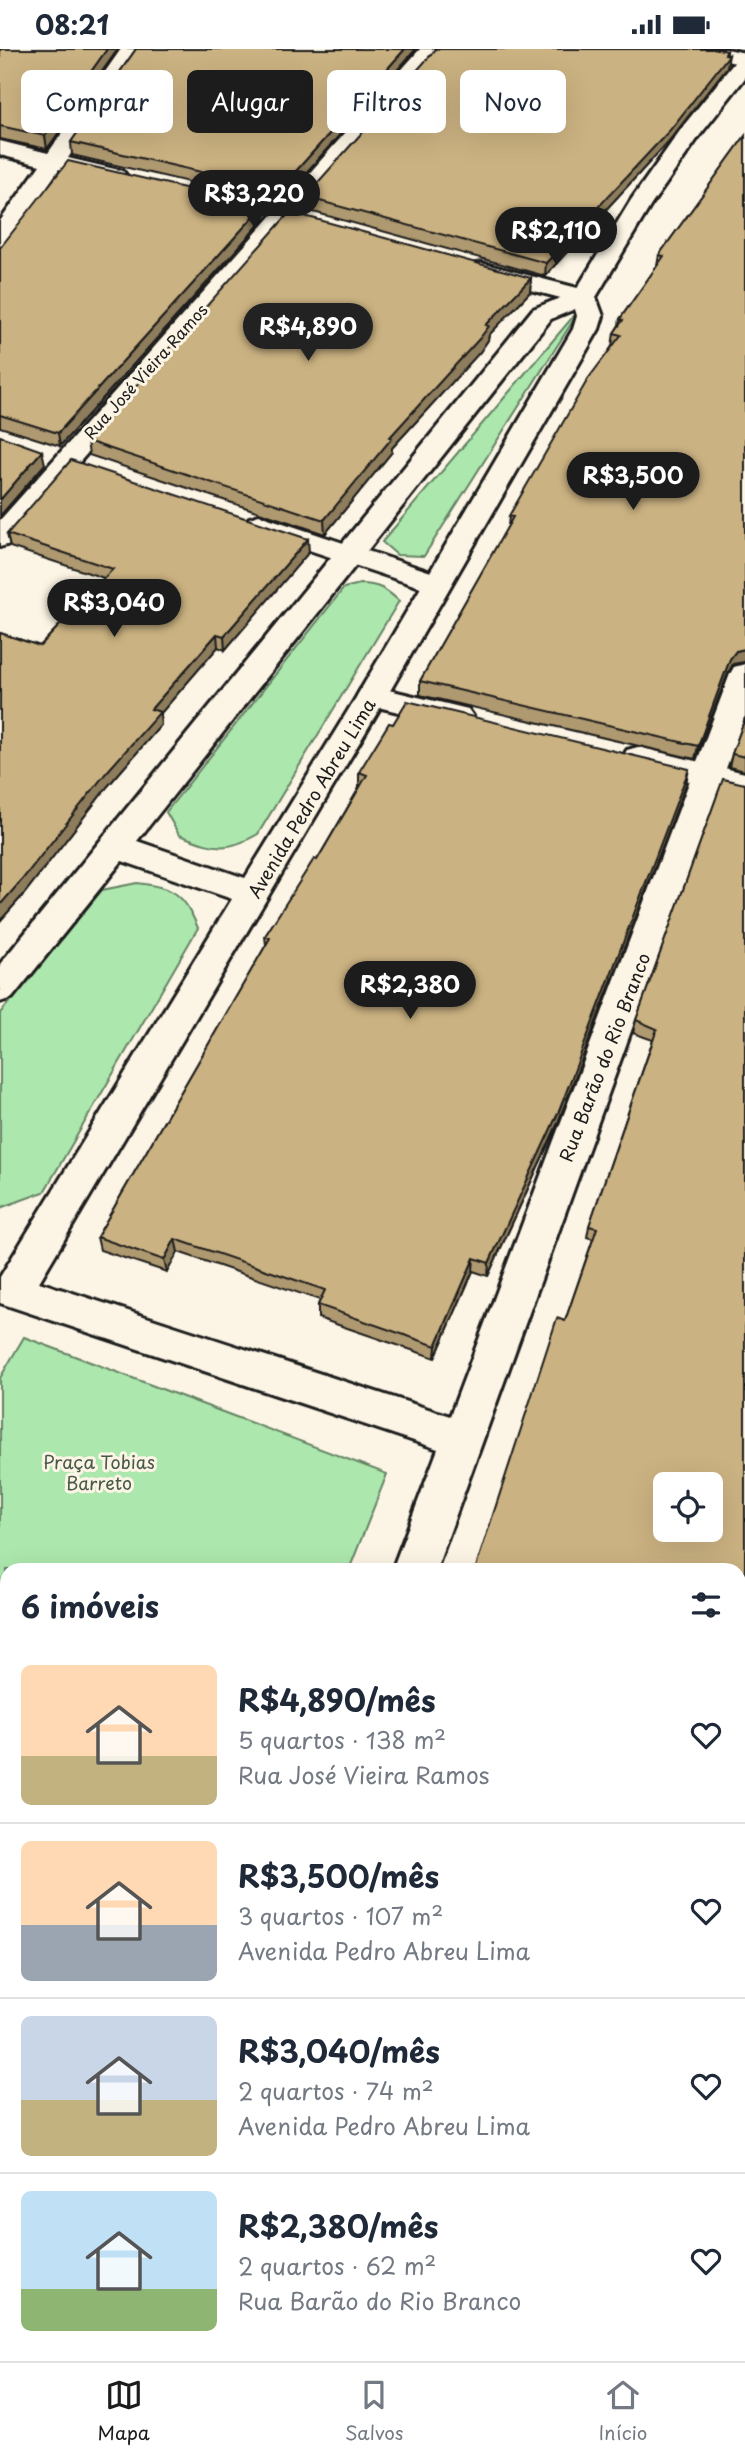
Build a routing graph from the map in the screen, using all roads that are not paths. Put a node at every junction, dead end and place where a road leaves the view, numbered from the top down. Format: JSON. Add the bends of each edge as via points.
{"nodes":[{"id":1,"x":132,"y":49,"type":"edge"},
{"id":2,"x":432,"y":49,"type":"edge"},
{"id":3,"x":696,"y":49,"type":"edge"},
{"id":4,"x":745,"y":59,"type":"edge"},
{"id":5,"x":745,"y":64,"type":"edge"},
{"id":6,"x":0,"y":148,"type":"edge"},
{"id":7,"x":53,"y":162,"type":"junction"},
{"id":8,"x":135,"y":180,"type":"edge"},
{"id":9,"x":258,"y":208,"type":"edge"},
{"id":10,"x":285,"y":214,"type":"junction"},
{"id":11,"x":311,"y":221,"type":"edge"},
{"id":12,"x":0,"y":238,"type":"edge"},
{"id":13,"x":453,"y":262,"type":"edge"},
{"id":14,"x":584,"y":297,"type":"junction"},
{"id":15,"x":40,"y":451,"type":"edge"},
{"id":16,"x":79,"y":464,"type":"junction"},
{"id":17,"x":234,"y":516,"type":"edge"},
{"id":18,"x":0,"y":538,"type":"edge"},
{"id":19,"x":351,"y":554,"type":"junction"},
{"id":20,"x":436,"y":583,"type":"junction"},
{"id":21,"x":745,"y":674,"type":"edge"},
{"id":22,"x":372,"y":697,"type":"junction"},
{"id":23,"x":480,"y":722,"type":"edge"},
{"id":24,"x":615,"y":753,"type":"edge"},
{"id":25,"x":710,"y":775,"type":"junction"},
{"id":26,"x":745,"y":784,"type":"edge"},
{"id":27,"x":116,"y":846,"type":"junction"},
{"id":28,"x":253,"y":894,"type":"junction"},
{"id":29,"x":0,"y":989,"type":"edge"},
{"id":30,"x":4,"y":1296,"type":"edge"},
{"id":31,"x":461,"y":1439,"type":"junction"},
{"id":32,"x":417,"y":1563,"type":"edge"}],
"edges":[{"from":1,"to":7,"type":"main road"},
{"from":2,"to":10,"type":"main road","name":"Rua José Vieira Ramos"},
{"from":3,"to":4,"type":"main road"},
{"from":5,"to":14,"type":"main road","via":[[639,205]]},
{"from":6,"to":7,"type":"main road"},
{"from":7,"to":8,"type":"main road"},
{"from":7,"to":12,"type":"main road"},
{"from":9,"to":10,"type":"main road"},
{"from":10,"to":11,"type":"main road"},
{"from":10,"to":16,"type":"main road","name":"Rua José Vieira Ramos"},
{"from":13,"to":14,"type":"main road"},
{"from":14,"to":19,"type":"main road","via":[[542,314]]},
{"from":14,"to":20,"type":"main road","name":"Avenida Pedro Abreu Lima","via":[[590,316],[586,329]]},
{"from":15,"to":16,"type":"main road"},
{"from":16,"to":18,"type":"main road","name":"Rua José Vieira Ramos"},
{"from":17,"to":19,"type":"main road"},
{"from":19,"to":20,"type":"main road"},
{"from":19,"to":27,"type":"main road"},
{"from":20,"to":22,"type":"main road","name":"Avenida Pedro Abreu Lima"},
{"from":21,"to":25,"type":"main road","name":"Rua Barão do Rio Branco"},
{"from":22,"to":23,"type":"main road"},
{"from":22,"to":28,"type":"main road","name":"Avenida Pedro Abreu Lima"},
{"from":24,"to":25,"type":"main road"},
{"from":25,"to":26,"type":"main road"},
{"from":25,"to":31,"type":"main road","name":"Rua Barão do Rio Branco"},
{"from":27,"to":28,"type":"main road"},
{"from":27,"to":29,"type":"main road"},
{"from":28,"to":30,"type":"main road","name":"Avenida Pedro Abreu Lima"},
{"from":30,"to":31,"type":"main road"},
{"from":31,"to":32,"type":"main road"}]}
